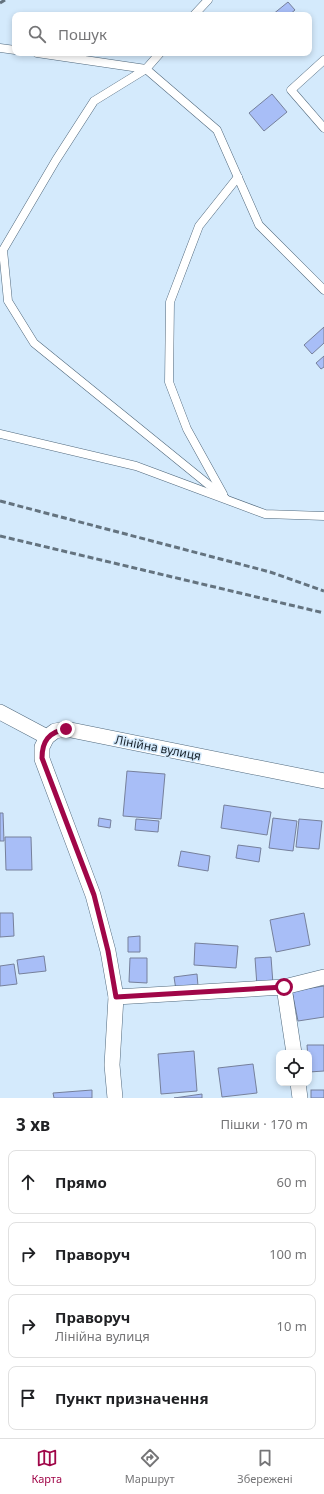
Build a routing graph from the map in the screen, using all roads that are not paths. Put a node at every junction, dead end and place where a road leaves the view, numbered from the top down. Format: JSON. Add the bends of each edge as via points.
{"nodes":[{"id":1,"x":208,"y":0,"type":"edge"},
{"id":2,"x":197,"y":12,"type":"edge"},
{"id":3,"x":0,"y":48,"type":"edge"},
{"id":4,"x":12,"y":50,"type":"edge"},
{"id":5,"x":57,"y":56,"type":"edge"},
{"id":6,"x":157,"y":56,"type":"edge"},
{"id":7,"x":324,"y":60,"type":"edge"},
{"id":8,"x":146,"y":69,"type":"junction"},
{"id":9,"x":324,"y":128,"type":"edge"},
{"id":10,"x":238,"y":177,"type":"junction"},
{"id":11,"x":324,"y":290,"type":"edge"},
{"id":12,"x":0,"y":434,"type":"edge"},
{"id":13,"x":225,"y":498,"type":"junction"},
{"id":14,"x":324,"y":516,"type":"edge"},
{"id":15,"x":0,"y":712,"type":"edge"},
{"id":16,"x":47,"y":737,"type":"junction"},
{"id":17,"x":324,"y":781,"type":"edge"},
{"id":18,"x":324,"y":977,"type":"edge"},
{"id":19,"x":284,"y":987,"type":"junction"},
{"id":20,"x":116,"y":997,"type":"junction"},
{"id":21,"x":294,"y":1050,"type":"edge"},
{"id":22,"x":298,"y":1086,"type":"edge"},
{"id":23,"x":115,"y":1098,"type":"edge"},
{"id":24,"x":300,"y":1098,"type":"edge"}],
"edges":[{"from":1,"to":2,"type":"lane"},
{"from":3,"to":4,"type":"lane"},
{"from":5,"to":8,"type":"lane"},
{"from":6,"to":8,"type":"lane"},
{"from":7,"to":9,"type":"lane","via":[[291,90]]},
{"from":8,"to":10,"type":"lane","via":[[217,130]]},
{"from":8,"to":13,"type":"lane","via":[[94,101],[56,160],[3,250],[8,301],[34,343]]},
{"from":10,"to":11,"type":"lane","via":[[258,225]]},
{"from":10,"to":13,"type":"lane","via":[[198,226],[170,302],[169,382],[187,429]]},
{"from":12,"to":13,"type":"lane","via":[[136,466]]},
{"from":13,"to":14,"type":"lane","via":[[265,514]]},
{"from":15,"to":16,"type":"street"},
{"from":16,"to":17,"type":"street","name":"Лінійна вулиця","via":[[55,731],[66,729]]},
{"from":16,"to":20,"type":"street","via":[[42,747],[42,758],[94,895]]},
{"from":18,"to":19,"type":"street"},
{"from":19,"to":20,"type":"street"},
{"from":19,"to":21,"type":"street"},
{"from":20,"to":23,"type":"street","via":[[112,1065]]},
{"from":22,"to":24,"type":"street"}]}
